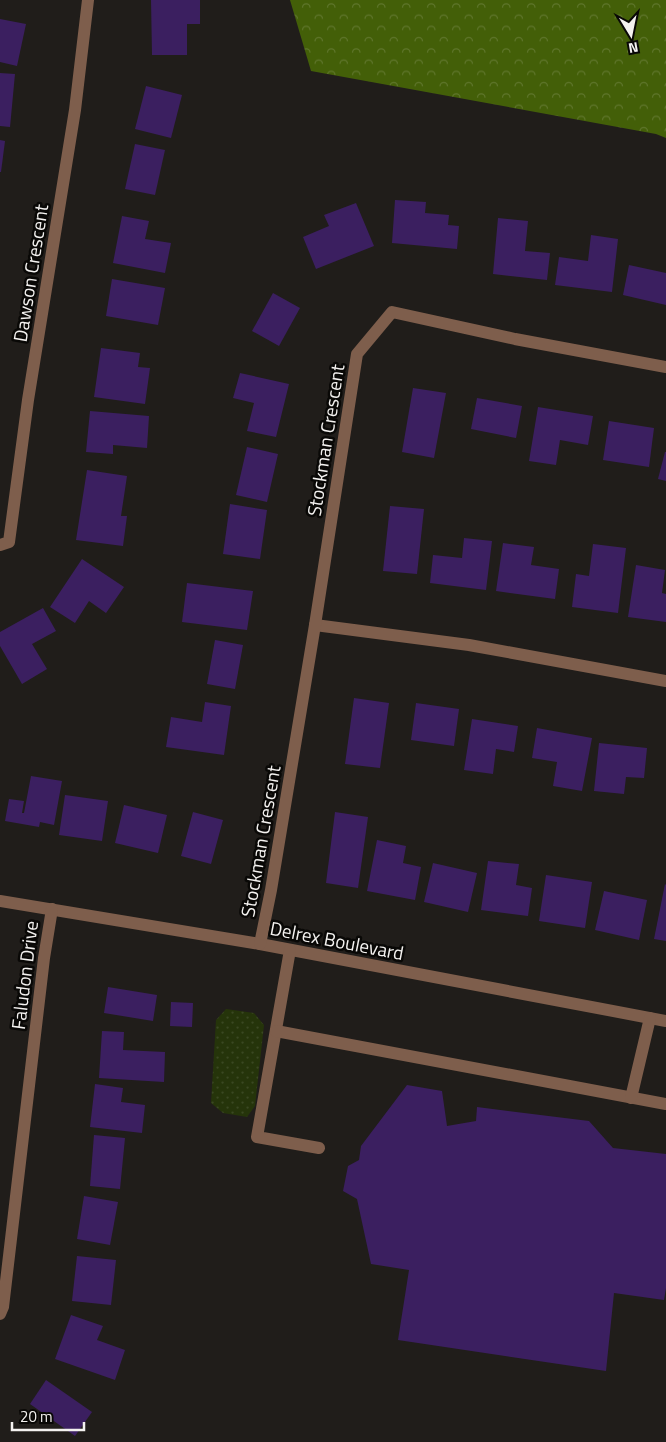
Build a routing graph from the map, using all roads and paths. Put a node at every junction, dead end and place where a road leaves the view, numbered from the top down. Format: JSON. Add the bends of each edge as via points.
{"nodes":[{"id":1,"x":88,"y":0,"type":"edge"},
{"id":2,"x":666,"y":367,"type":"edge"},
{"id":3,"x":0,"y":545,"type":"edge"},
{"id":4,"x":315,"y":625,"type":"junction"},
{"id":5,"x":666,"y":681,"type":"edge"},
{"id":6,"x":0,"y":901,"type":"edge"},
{"id":7,"x":52,"y":909,"type":"junction"},
{"id":8,"x":260,"y":944,"type":"junction"},
{"id":9,"x":290,"y":950,"type":"junction"},
{"id":10,"x":650,"y":1018,"type":"junction"},
{"id":11,"x":666,"y":1021,"type":"edge"},
{"id":12,"x":276,"y":1031,"type":"junction"},
{"id":13,"x":631,"y":1098,"type":"junction"},
{"id":14,"x":666,"y":1104,"type":"edge"},
{"id":15,"x":318,"y":1148,"type":"dead end"},
{"id":16,"x":0,"y":1314,"type":"edge"}],
"edges":[{"from":1,"to":3,"type":"street","name":"Dawson Crescent","via":[[75,110],[28,400],[9,542]]},
{"from":2,"to":4,"type":"street","name":"Stockman Crescent","via":[[392,312],[357,354]]},
{"from":4,"to":5,"type":"street","via":[[469,645]]},
{"from":4,"to":8,"type":"street","name":"Stockman Crescent"},
{"from":6,"to":7,"type":"street","name":"Delrex Boulevard"},
{"from":7,"to":8,"type":"street","name":"Delrex Boulevard"},
{"from":7,"to":16,"type":"street","name":"Faludon Drive"},
{"from":8,"to":9,"type":"street","name":"Delrex Boulevard"},
{"from":9,"to":10,"type":"street","name":"Delrex Boulevard"},
{"from":9,"to":12,"type":"street"},
{"from":10,"to":11,"type":"street","name":"Delrex Boulevard"},
{"from":10,"to":13,"type":"street"},
{"from":12,"to":13,"type":"street"},
{"from":12,"to":15,"type":"street","via":[[257,1137]]},
{"from":13,"to":14,"type":"street"}]}
